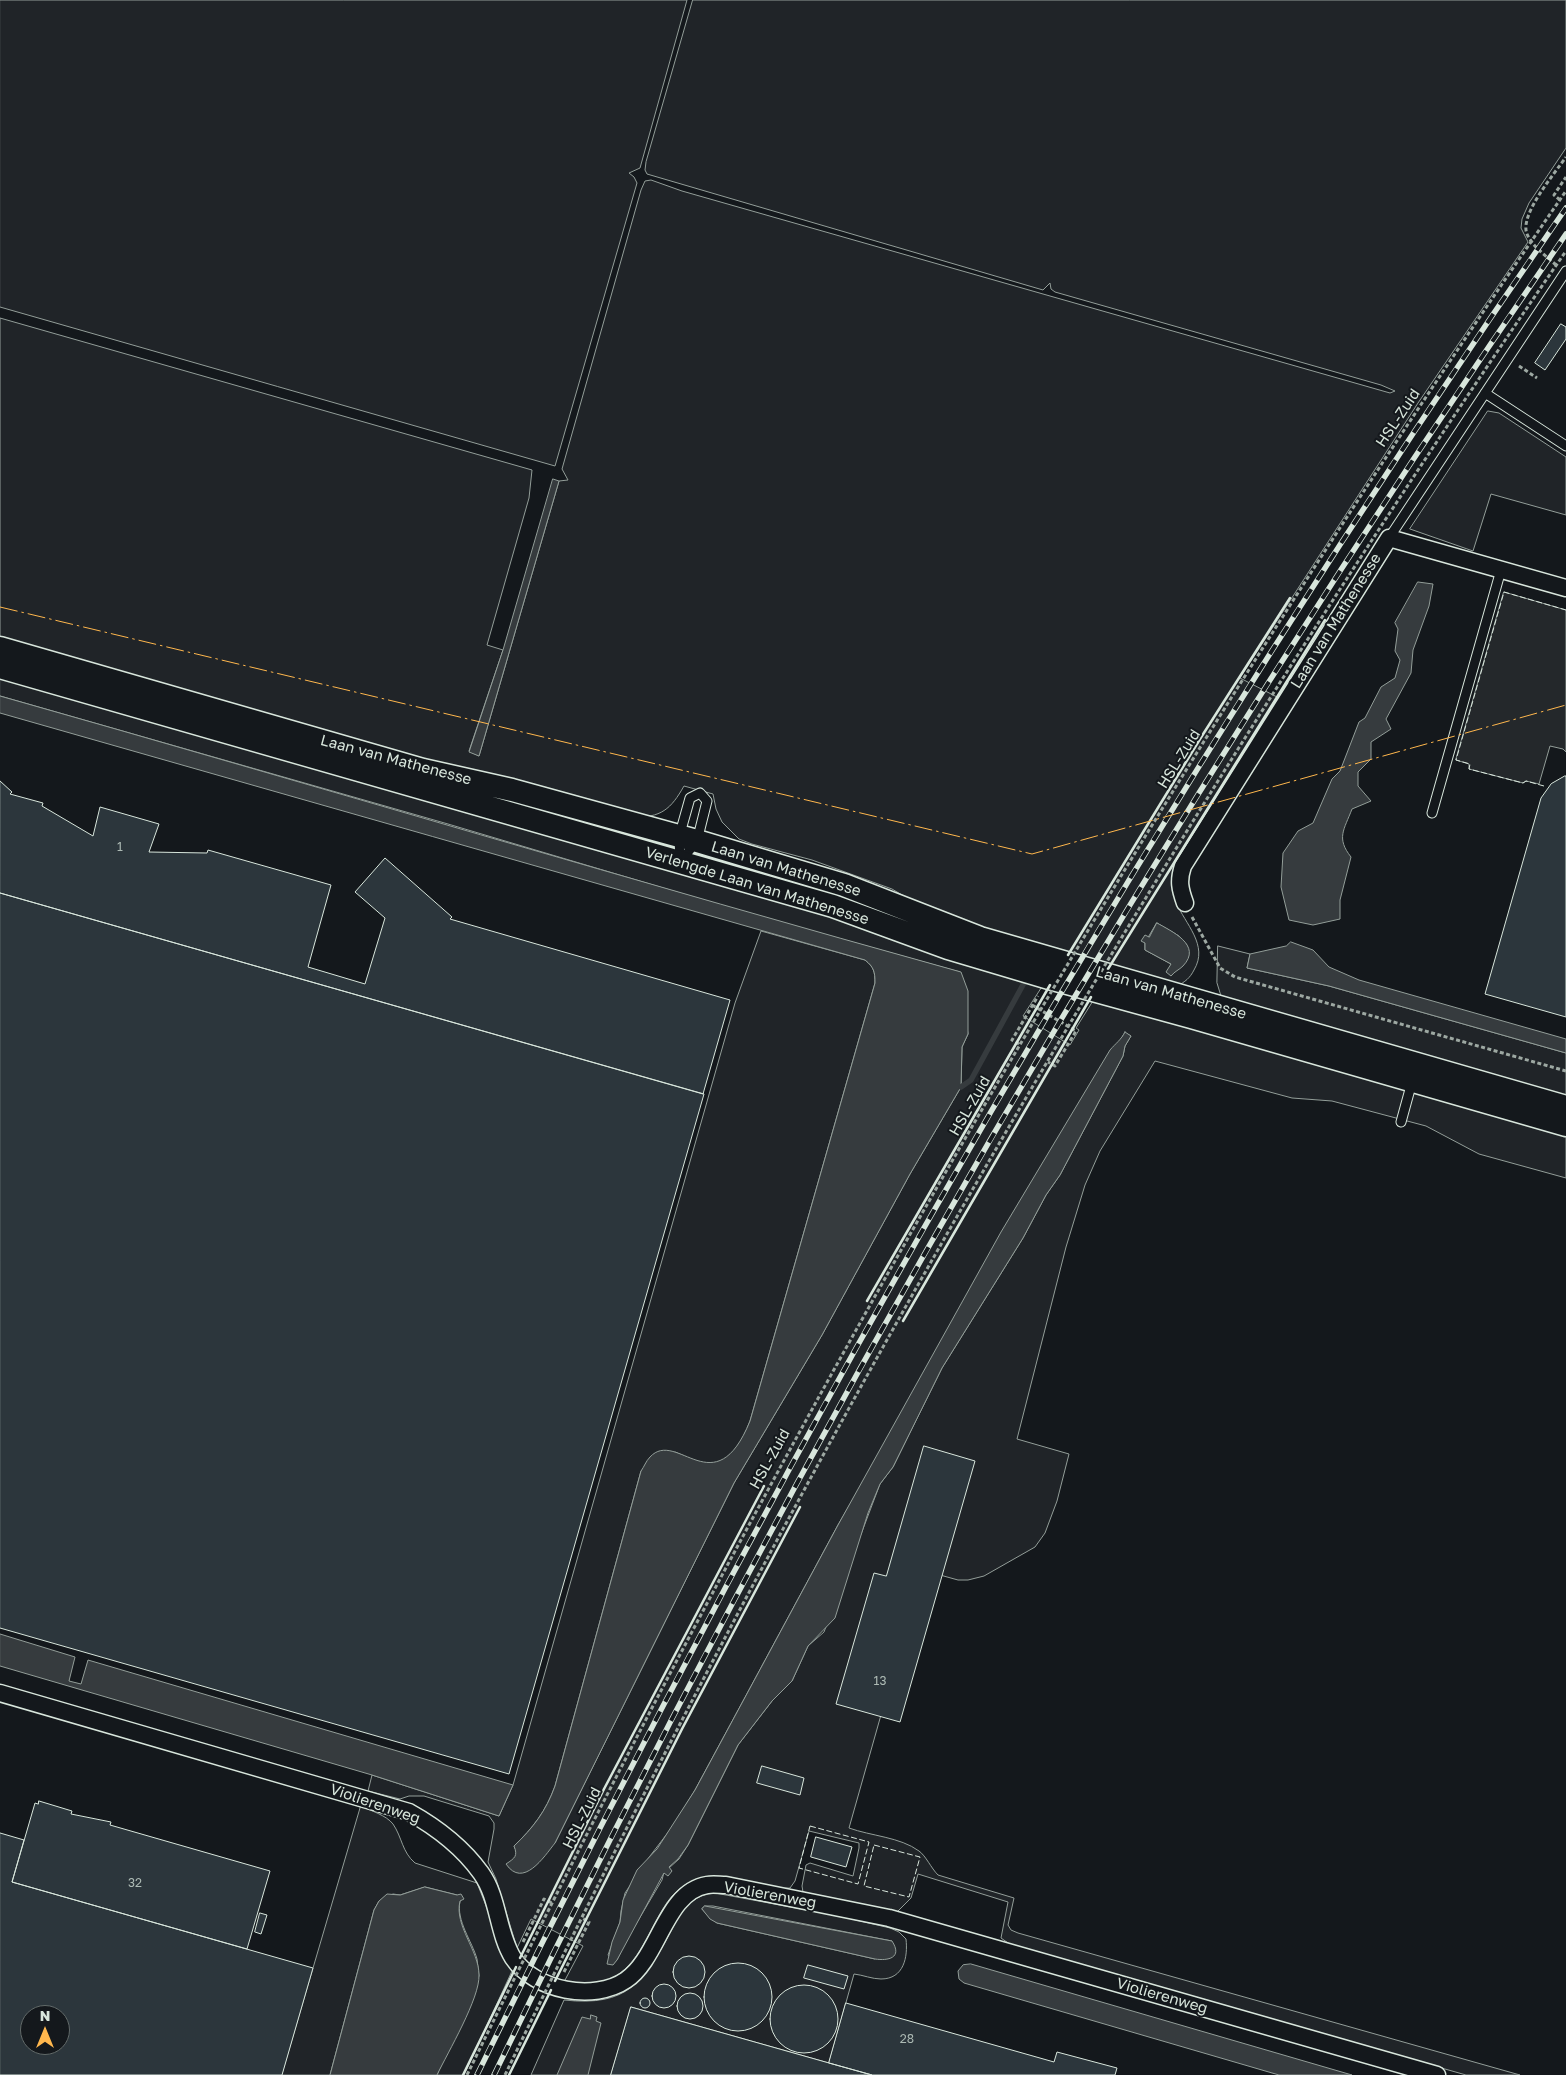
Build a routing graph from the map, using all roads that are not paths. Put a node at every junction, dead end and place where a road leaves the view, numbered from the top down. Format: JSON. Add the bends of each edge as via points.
{"nodes":[{"id":1,"x":1565,"y":272,"type":"edge"},
{"id":2,"x":1485,"y":393,"type":"junction"},
{"id":3,"x":1566,"y":446,"type":"edge"},
{"id":4,"x":1389,"y":538,"type":"junction"},
{"id":5,"x":1501,"y":570,"type":"junction"},
{"id":6,"x":1566,"y":588,"type":"edge"},
{"id":7,"x":0,"y":648,"type":"edge"},
{"id":8,"x":0,"y":667,"type":"edge"},
{"id":9,"x":1432,"y":813,"type":"dead end"},
{"id":10,"x":522,"y":817,"type":"joint"},
{"id":11,"x":688,"y":839,"type":"junction"},
{"id":12,"x":680,"y":862,"type":"junction"},
{"id":13,"x":1185,"y":903,"type":"road end"},
{"id":14,"x":991,"y":960,"type":"joint"},
{"id":15,"x":1414,"y":1072,"type":"junction"},
{"id":16,"x":1566,"y":1107,"type":"edge"},
{"id":17,"x":1400,"y":1122,"type":"dead end"},
{"id":18,"x":1566,"y":1125,"type":"edge"},
{"id":19,"x":0,"y":1693,"type":"edge"},
{"id":20,"x":1437,"y":2075,"type":"edge"}],
"edges":[{"from":1,"to":2,"type":"lane"},
{"from":2,"to":3,"type":"lane"},
{"from":2,"to":4,"type":"lane"},
{"from":4,"to":5,"type":"street","name":"Laan van Mathenesse"},
{"from":4,"to":13,"type":"street","name":"Laan van Mathenesse","via":[[1183,866],[1179,887]]},
{"from":5,"to":6,"type":"street","name":"Laan van Mathenesse"},
{"from":5,"to":9,"type":"lane"},
{"from":7,"to":11,"type":"street","name":"Laan van Mathenesse","via":[[423,770],[512,790]]},
{"from":8,"to":10,"type":"street","name":"Laan van Mathenesse"},
{"from":10,"to":12,"type":"street","name":"Verlengde Laan van Mathenesse"},
{"from":11,"to":12,"type":"lane"},
{"from":11,"to":12,"type":"lane"},
{"from":11,"to":15,"type":"street","name":"Laan van Mathenesse","via":[[844,885],[980,938]]},
{"from":12,"to":14,"type":"street","name":"Verlengde Laan van Mathenesse","via":[[833,906]]},
{"from":14,"to":15,"type":"street","name":"Laan van Mathenesse"},
{"from":15,"to":16,"type":"street","name":"Laan van Mathenesse"},
{"from":15,"to":17,"type":"lane"},
{"from":15,"to":18,"type":"street","name":"Laan van Mathenesse"},
{"from":19,"to":20,"type":"street","name":"Violierenweg","via":[[409,1812],[428,1822],[458,1847],[482,1874],[506,1945],[520,1966],[535,1977],[570,1992],[614,1988],[628,1979],[650,1954],[680,1901],[707,1885],[726,1885],[889,1918]]}]}
